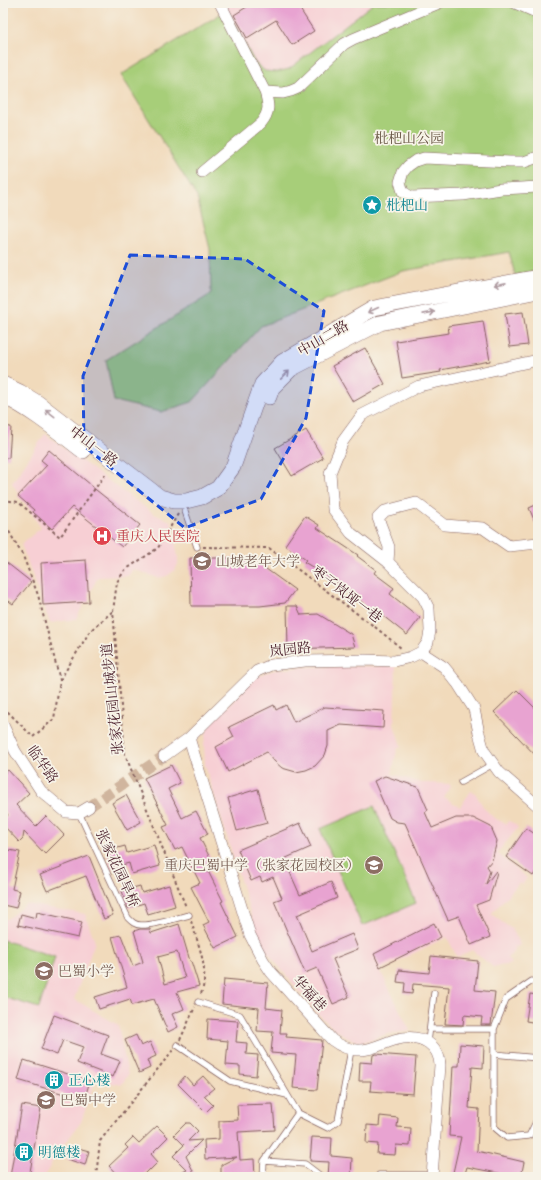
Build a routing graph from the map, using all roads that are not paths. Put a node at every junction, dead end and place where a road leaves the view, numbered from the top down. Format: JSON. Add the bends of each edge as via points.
{"nodes":[{"id":1,"x":220,"y":3,"type":"edge"},
{"id":2,"x":439,"y":3,"type":"edge"},
{"id":3,"x":515,"y":3,"type":"edge"},
{"id":4,"x":538,"y":13,"type":"edge"},
{"id":5,"x":265,"y":92,"type":"junction"},
{"id":6,"x":538,"y":157,"type":"edge"},
{"id":7,"x":202,"y":172,"type":"dead end"},
{"id":8,"x":538,"y":187,"type":"edge"},
{"id":9,"x":538,"y":277,"type":"edge"},
{"id":10,"x":538,"y":291,"type":"edge"},
{"id":11,"x":538,"y":360,"type":"edge"},
{"id":12,"x":3,"y":384,"type":"edge"},
{"id":13,"x":3,"y":396,"type":"edge"},
{"id":14,"x":183,"y":508,"type":"junction"},
{"id":15,"x":538,"y":543,"type":"edge"},
{"id":16,"x":198,"y":547,"type":"road end"},
{"id":17,"x":388,"y":562,"type":"junction"},
{"id":18,"x":416,"y":654,"type":"junction"},
{"id":19,"x":3,"y":725,"type":"edge"},
{"id":20,"x":189,"y":738,"type":"junction"},
{"id":21,"x":164,"y":756,"type":"tunnel mouth"},
{"id":22,"x":493,"y":764,"type":"junction"},
{"id":23,"x":461,"y":782,"type":"dead end"},
{"id":24,"x":538,"y":806,"type":"edge"},
{"id":25,"x":90,"y":807,"type":"tunnel mouth"},
{"id":26,"x":79,"y":813,"type":"junction"},
{"id":27,"x":189,"y":915,"type":"road end"},
{"id":28,"x":538,"y":983,"type":"edge"},
{"id":29,"x":434,"y":993,"type":"dead end"},
{"id":30,"x":198,"y":1002,"type":"road end"},
{"id":31,"x":430,"y":1029,"type":"junction"},
{"id":32,"x":494,"y":1030,"type":"junction"},
{"id":33,"x":428,"y":1042,"type":"junction"},
{"id":34,"x":177,"y":1045,"type":"road end"},
{"id":35,"x":352,"y":1050,"type":"junction"},
{"id":36,"x":494,"y":1054,"type":"junction"},
{"id":37,"x":538,"y":1058,"type":"edge"},
{"id":38,"x":287,"y":1095,"type":"junction"},
{"id":39,"x":298,"y":1113,"type":"junction"},
{"id":40,"x":538,"y":1118,"type":"edge"},
{"id":41,"x":264,"y":1161,"type":"junction"},
{"id":42,"x":432,"y":1176,"type":"edge"},
{"id":43,"x":263,"y":1177,"type":"edge"},
{"id":44,"x":322,"y":1177,"type":"edge"},
{"id":45,"x":378,"y":1177,"type":"edge"}],
"edges":[{"from":1,"to":5,"type":"street"},
{"from":2,"to":5,"type":"street","via":[[344,44],[304,83],[291,92]]},
{"from":3,"to":4,"type":"street"},
{"from":5,"to":7,"type":"street","via":[[269,108],[262,123]]},
{"from":6,"to":8,"type":"street","via":[[524,162],[424,158],[408,166],[400,182],[403,192],[411,197],[462,195]]},
{"from":9,"to":14,"type":"main road","name":"中山二路","one_way":true,"via":[[374,308],[282,362],[262,384],[233,467],[218,488]]},
{"from":14,"to":10,"type":"main road","name":"中山二路","one_way":true,"via":[[201,508],[217,499],[236,479],[272,388],[291,369],[380,322]]},
{"from":11,"to":17,"type":"street","via":[[419,386],[362,415],[343,441],[330,473],[333,509],[351,533]]},
{"from":14,"to":12,"type":"main road","name":"中山一路","one_way":true,"via":[[160,497],[38,403]]},
{"from":13,"to":14,"type":"main road","name":"中山一路","via":[[32,413],[160,507],[166,510]]},
{"from":14,"to":16,"type":"lane"},
{"from":15,"to":17,"type":"street","via":[[509,546],[482,528],[445,525],[416,503],[385,511],[378,518],[389,546]]},
{"from":17,"to":18,"type":"street","via":[[423,597],[429,609],[428,642]]},
{"from":18,"to":20,"type":"street","name":"岚园路","via":[[394,661],[305,661],[264,667]]},
{"from":18,"to":22,"type":"street","via":[[444,667],[458,684],[474,709],[484,751]]},
{"from":19,"to":26,"type":"street","name":"临华路","via":[[15,751],[41,791],[66,812]]},
{"from":20,"to":21,"type":"street","name":"岚园路"},
{"from":20,"to":35,"type":"street","name":"华福巷","via":[[256,948],[271,972],[332,1040]]},
{"from":22,"to":23,"type":"lane"},
{"from":22,"to":24,"type":"street"},
{"from":25,"to":26,"type":"street"},
{"from":26,"to":27,"type":"lane","name":"张家花园旱桥","via":[[128,918],[133,923],[150,924]]},
{"from":28,"to":32,"type":"lane","via":[[532,981],[506,999]]},
{"from":29,"to":31,"type":"lane"},
{"from":30,"to":38,"type":"lane","via":[[240,1015]]},
{"from":31,"to":32,"type":"lane"},
{"from":31,"to":33,"type":"lane"},
{"from":32,"to":36,"type":"lane"},
{"from":33,"to":35,"type":"street","via":[[402,1038],[365,1050]]},
{"from":33,"to":42,"type":"street","via":[[440,1059]]},
{"from":34,"to":38,"type":"lane","via":[[230,1081]]},
{"from":35,"to":39,"type":"lane","via":[[338,1121],[328,1128]]},
{"from":36,"to":37,"type":"lane"},
{"from":36,"to":40,"type":"lane","via":[[494,1127],[507,1138],[529,1136]]},
{"from":38,"to":39,"type":"lane"},
{"from":39,"to":41,"type":"lane"},
{"from":41,"to":43,"type":"lane"},
{"from":41,"to":44,"type":"lane","via":[[305,1164]]},
{"from":42,"to":45,"type":"lane"}]}
